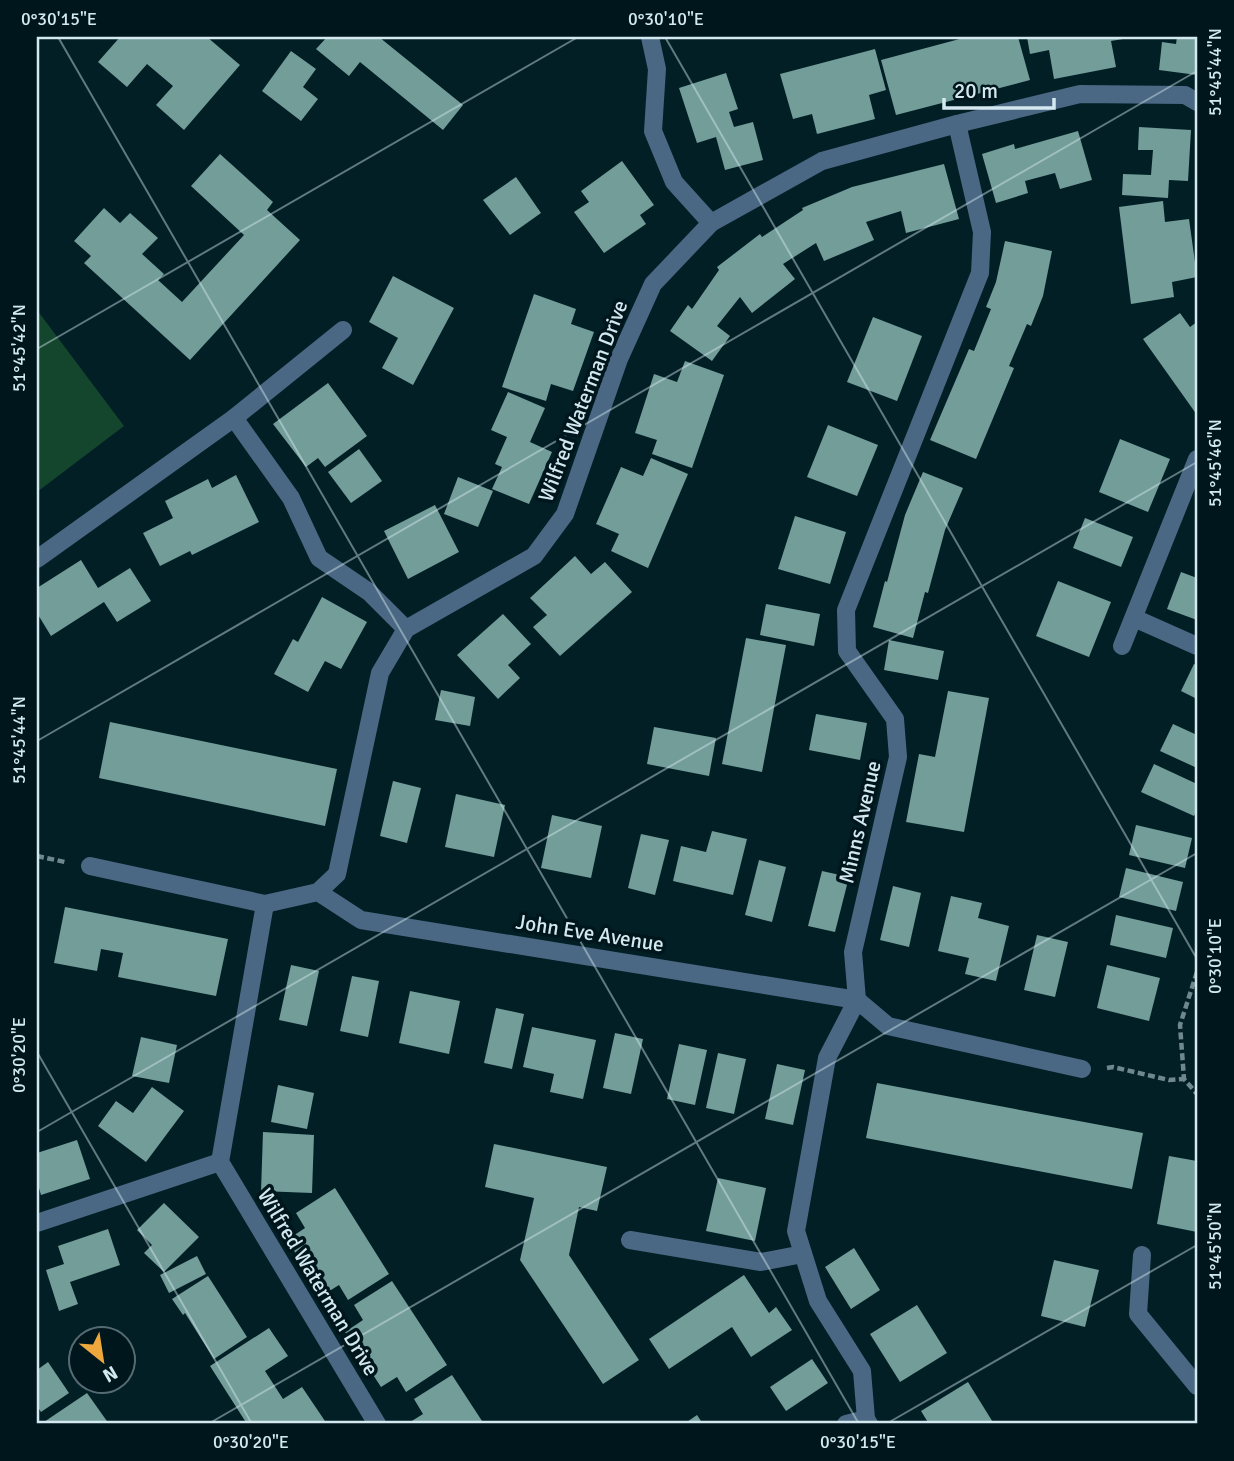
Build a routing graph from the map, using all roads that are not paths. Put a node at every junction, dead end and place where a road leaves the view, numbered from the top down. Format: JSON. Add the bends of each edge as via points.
{"nodes":[{"id":1,"x":650,"y":37,"type":"edge"},
{"id":2,"x":1197,"y":102,"type":"edge"},
{"id":3,"x":957,"y":124,"type":"junction"},
{"id":4,"x":711,"y":223,"type":"junction"},
{"id":5,"x":343,"y":330,"type":"dead end"},
{"id":6,"x":234,"y":418,"type":"junction"},
{"id":7,"x":1197,"y":459,"type":"edge"},
{"id":8,"x":37,"y":559,"type":"edge"},
{"id":9,"x":1134,"y":618,"type":"junction"},
{"id":10,"x":406,"y":629,"type":"junction"},
{"id":11,"x":1122,"y":646,"type":"dead end"},
{"id":12,"x":1197,"y":646,"type":"edge"},
{"id":13,"x":90,"y":866,"type":"dead end"},
{"id":14,"x":318,"y":892,"type":"junction"},
{"id":15,"x":265,"y":904,"type":"junction"},
{"id":16,"x":857,"y":1000,"type":"junction"},
{"id":17,"x":1082,"y":1069,"type":"road end"},
{"id":18,"x":220,"y":1162,"type":"junction"},
{"id":19,"x":37,"y":1223,"type":"edge"},
{"id":20,"x":630,"y":1240,"type":"dead end"},
{"id":21,"x":803,"y":1254,"type":"junction"},
{"id":22,"x":1142,"y":1255,"type":"dead end"},
{"id":23,"x":1197,"y":1386,"type":"edge"},
{"id":24,"x":867,"y":1422,"type":"edge"},
{"id":25,"x":377,"y":1424,"type":"edge"},
{"id":26,"x":846,"y":1424,"type":"edge"}],
"edges":[{"from":1,"to":4,"type":"street","via":[[657,69],[653,131],[674,182]]},
{"from":2,"to":3,"type":"street","name":"Wilfred Waterman Drive","via":[[1185,95],[1080,94]]},
{"from":3,"to":4,"type":"street","name":"Wilfred Waterman Drive","via":[[822,161]]},
{"from":3,"to":16,"type":"street","name":"Minns Avenue","via":[[982,232],[980,273],[846,610],[847,651],[895,719],[898,757],[853,952]]},
{"from":4,"to":10,"type":"street","name":"Wilfred Waterman Drive","via":[[653,284],[619,359],[565,514],[534,556]]},
{"from":5,"to":6,"type":"street"},
{"from":6,"to":8,"type":"street"},
{"from":6,"to":10,"type":"street","via":[[291,498],[319,558],[369,592]]},
{"from":7,"to":9,"type":"street"},
{"from":9,"to":11,"type":"street"},
{"from":9,"to":12,"type":"street"},
{"from":10,"to":14,"type":"street","name":"Wilfred Waterman Drive","via":[[380,673],[337,874]]},
{"from":13,"to":15,"type":"street"},
{"from":14,"to":15,"type":"street"},
{"from":14,"to":16,"type":"street","name":"John Eve Avenue","via":[[362,920]]},
{"from":15,"to":18,"type":"street"},
{"from":16,"to":17,"type":"street","via":[[888,1026]]},
{"from":16,"to":21,"type":"street","via":[[827,1058],[796,1231]]},
{"from":18,"to":19,"type":"street"},
{"from":18,"to":25,"type":"street","name":"Wilfred Waterman Drive"},
{"from":20,"to":21,"type":"street","via":[[761,1262]]},
{"from":21,"to":24,"type":"street","via":[[818,1301],[862,1371]]},
{"from":22,"to":23,"type":"street","via":[[1138,1314]]},
{"from":24,"to":26,"type":"street"}]}
